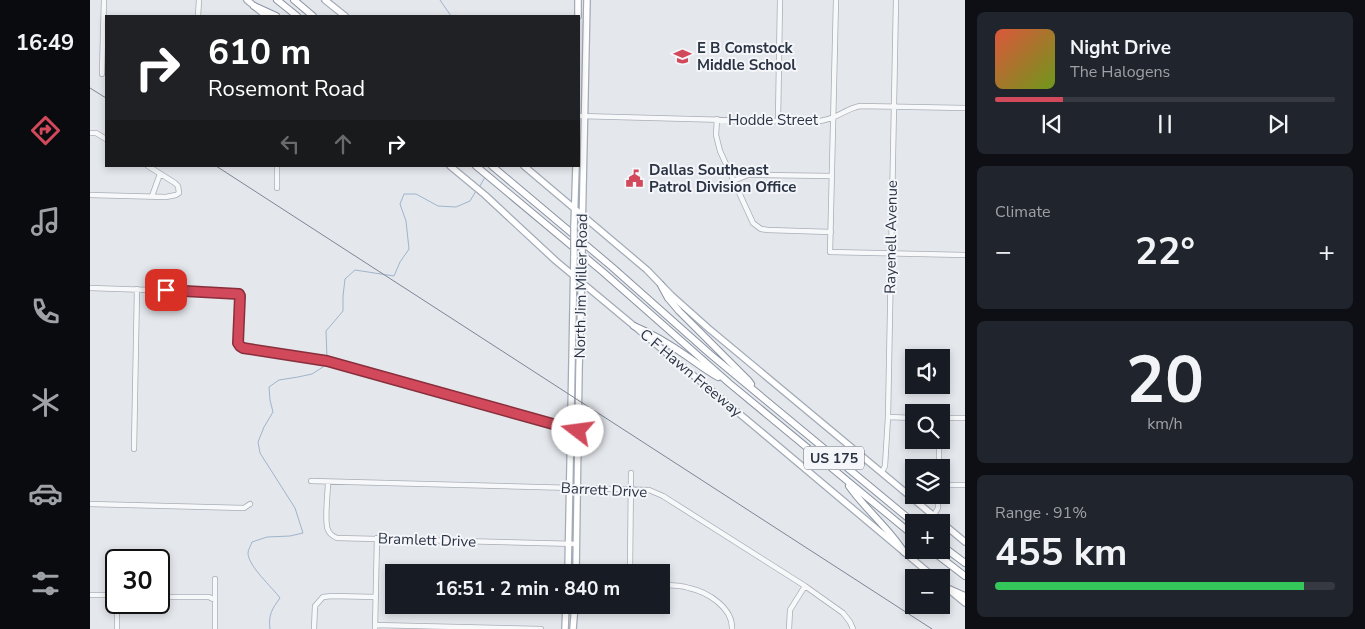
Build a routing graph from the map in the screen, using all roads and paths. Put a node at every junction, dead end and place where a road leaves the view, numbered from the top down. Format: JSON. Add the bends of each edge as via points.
{"nodes":[{"id":1,"x":104,"y":0,"type":"edge"},
{"id":2,"x":199,"y":0,"type":"edge"},
{"id":3,"x":247,"y":0,"type":"edge"},
{"id":4,"x":277,"y":0,"type":"edge"},
{"id":5,"x":294,"y":0,"type":"edge"},
{"id":6,"x":325,"y":0,"type":"edge"},
{"id":7,"x":578,"y":0,"type":"edge"},
{"id":8,"x":586,"y":0,"type":"edge"},
{"id":9,"x":780,"y":0,"type":"edge"},
{"id":10,"x":836,"y":0,"type":"edge"},
{"id":11,"x":896,"y":0,"type":"edge"},
{"id":12,"x":254,"y":6,"type":"junction"},
{"id":13,"x":198,"y":15,"type":"edge"},
{"id":14,"x":265,"y":15,"type":"edge"},
{"id":15,"x":274,"y":15,"type":"edge"},
{"id":16,"x":296,"y":15,"type":"edge"},
{"id":17,"x":312,"y":15,"type":"edge"},
{"id":18,"x":344,"y":15,"type":"edge"},
{"id":19,"x":578,"y":15,"type":"edge"},
{"id":20,"x":580,"y":27,"type":"edge"},
{"id":21,"x":586,"y":28,"type":"junction"},
{"id":22,"x":582,"y":62,"type":"edge"},
{"id":23,"x":102,"y":74,"type":"dead end"},
{"id":24,"x":894,"y":107,"type":"junction"},
{"id":25,"x":965,"y":108,"type":"edge"},
{"id":26,"x":582,"y":117,"type":"edge"},
{"id":27,"x":833,"y":117,"type":"junction"},
{"id":28,"x":717,"y":119,"type":"junction"},
{"id":29,"x":778,"y":121,"type":"junction"},
{"id":30,"x":90,"y":133,"type":"edge"},
{"id":31,"x":105,"y":138,"type":"edge"},
{"id":32,"x":581,"y":152,"type":"edge"},
{"id":33,"x":150,"y":167,"type":"edge"},
{"id":34,"x":277,"y":167,"type":"edge"},
{"id":35,"x":451,"y":167,"type":"edge"},
{"id":36,"x":493,"y":167,"type":"edge"},
{"id":37,"x":525,"y":167,"type":"edge"},
{"id":38,"x":576,"y":167,"type":"edge"},
{"id":39,"x":478,"y":168,"type":"edge"},
{"id":40,"x":160,"y":174,"type":"junction"},
{"id":41,"x":832,"y":176,"type":"junction"},
{"id":42,"x":733,"y":181,"type":"junction"},
{"id":43,"x":584,"y":182,"type":"junction"},
{"id":44,"x":575,"y":183,"type":"junction"},
{"id":45,"x":277,"y":188,"type":"dead end"},
{"id":46,"x":90,"y":195,"type":"edge"},
{"id":47,"x":152,"y":196,"type":"junction"},
{"id":48,"x":575,"y":208,"type":"junction"},
{"id":49,"x":583,"y":216,"type":"junction"},
{"id":50,"x":831,"y":232,"type":"junction"},
{"id":51,"x":891,"y":253,"type":"junction"},
{"id":52,"x":965,"y":255,"type":"edge"},
{"id":53,"x":573,"y":276,"type":"junction"},
{"id":54,"x":581,"y":282,"type":"junction"},
{"id":55,"x":661,"y":285,"type":"junction"},
{"id":56,"x":90,"y":288,"type":"edge"},
{"id":57,"x":137,"y":289,"type":"junction"},
{"id":58,"x":596,"y":294,"type":"junction"},
{"id":59,"x":580,"y":308,"type":"junction"},
{"id":60,"x":634,"y":326,"type":"junction"},
{"id":61,"x":729,"y":383,"type":"junction"},
{"id":62,"x":755,"y":391,"type":"junction"},
{"id":63,"x":888,"y":417,"type":"junction"},
{"id":64,"x":905,"y":418,"type":"edge"},
{"id":65,"x":950,"y":418,"type":"edge"},
{"id":66,"x":965,"y":418,"type":"edge"},
{"id":67,"x":571,"y":429,"type":"junction"},
{"id":68,"x":578,"y":431,"type":"junction"},
{"id":69,"x":134,"y":448,"type":"dead end"},
{"id":70,"x":632,"y":472,"type":"dead end"},
{"id":71,"x":882,"y":472,"type":"junction"},
{"id":72,"x":843,"y":478,"type":"junction"},
{"id":73,"x":311,"y":482,"type":"dead end"},
{"id":74,"x":328,"y":482,"type":"junction"},
{"id":75,"x":950,"y":485,"type":"edge"},
{"id":76,"x":965,"y":485,"type":"edge"},
{"id":77,"x":570,"y":488,"type":"junction"},
{"id":78,"x":578,"y":488,"type":"junction"},
{"id":79,"x":631,"y":490,"type":"junction"},
{"id":80,"x":90,"y":504,"type":"edge"},
{"id":81,"x":250,"y":504,"type":"dead end"},
{"id":82,"x":933,"y":514,"type":"edge"},
{"id":83,"x":905,"y":516,"type":"edge"},
{"id":84,"x":905,"y":529,"type":"edge"},
{"id":85,"x":950,"y":529,"type":"edge"},
{"id":86,"x":377,"y":538,"type":"junction"},
{"id":87,"x":965,"y":542,"type":"edge"},
{"id":88,"x":569,"y":544,"type":"junction"},
{"id":89,"x":577,"y":544,"type":"junction"},
{"id":90,"x":904,"y":552,"type":"junction"},
{"id":91,"x":950,"y":552,"type":"edge"},
{"id":92,"x":943,"y":559,"type":"edge"},
{"id":93,"x":965,"y":563,"type":"edge"},
{"id":94,"x":568,"y":564,"type":"edge"},
{"id":95,"x":576,"y":564,"type":"edge"},
{"id":96,"x":630,"y":564,"type":"edge"},
{"id":97,"x":924,"y":569,"type":"edge"},
{"id":98,"x":965,"y":576,"type":"edge"},
{"id":99,"x":215,"y":579,"type":"dead end"},
{"id":100,"x":670,"y":586,"type":"edge"},
{"id":101,"x":805,"y":586,"type":"junction"},
{"id":102,"x":950,"y":589,"type":"edge"},
{"id":103,"x":950,"y":590,"type":"edge"},
{"id":104,"x":90,"y":594,"type":"edge"},
{"id":105,"x":105,"y":595,"type":"edge"},
{"id":106,"x":965,"y":596,"type":"edge"},
{"id":107,"x":170,"y":597,"type":"edge"},
{"id":108,"x":376,"y":597,"type":"junction"},
{"id":109,"x":215,"y":600,"type":"junction"},
{"id":110,"x":965,"y":603,"type":"edge"},
{"id":111,"x":117,"y":614,"type":"edge"},
{"id":112,"x":566,"y":614,"type":"edge"},
{"id":113,"x":574,"y":614,"type":"edge"},
{"id":114,"x":375,"y":627,"type":"edge"},
{"id":115,"x":117,"y":629,"type":"edge"},
{"id":116,"x":215,"y":629,"type":"edge"},
{"id":117,"x":314,"y":629,"type":"edge"},
{"id":118,"x":541,"y":629,"type":"edge"},
{"id":119,"x":565,"y":629,"type":"edge"},
{"id":120,"x":573,"y":629,"type":"edge"},
{"id":121,"x":732,"y":629,"type":"edge"},
{"id":122,"x":789,"y":629,"type":"edge"},
{"id":123,"x":853,"y":629,"type":"edge"}],
"edges":[{"from":1,"to":23,"type":"street"},
{"from":2,"to":13,"type":"street"},
{"from":3,"to":12,"type":"main road"},
{"from":4,"to":16,"type":"highway"},
{"from":5,"to":17,"type":"highway"},
{"from":6,"to":18,"type":"main road"},
{"from":7,"to":19,"type":"main road"},
{"from":8,"to":21,"type":"main road","name":"North Jim Miller Road"},
{"from":9,"to":29,"type":"street"},
{"from":10,"to":27,"type":"street"},
{"from":11,"to":24,"type":"street","name":"Rayenell Avenue"},
{"from":12,"to":14,"type":"main road"},
{"from":12,"to":15,"type":"highway"},
{"from":20,"to":21,"type":"main road"},
{"from":21,"to":22,"type":"main road","name":"North Jim Miller Road"},
{"from":22,"to":26,"type":"main road","name":"North Jim Miller Road"},
{"from":24,"to":25,"type":"street","name":"Hodde Street"},
{"from":24,"to":27,"type":"street","name":"Hodde Street","via":[[860,106]]},
{"from":24,"to":51,"type":"street","name":"Rayenell Avenue"},
{"from":26,"to":28,"type":"street","name":"Hodde Street"},
{"from":26,"to":32,"type":"main road","name":"North Jim Miller Road"},
{"from":27,"to":29,"type":"street","name":"Hodde Street","via":[[813,122]]},
{"from":27,"to":41,"type":"street"},
{"from":28,"to":29,"type":"street","name":"Hodde Street"},
{"from":28,"to":42,"type":"street","via":[[717,142]]},
{"from":30,"to":31,"type":"street"},
{"from":32,"to":43,"type":"main road","name":"North Jim Miller Road"},
{"from":33,"to":40,"type":"street"},
{"from":34,"to":45,"type":"street"},
{"from":35,"to":53,"type":"main road","name":"C F Hawn Freeway"},
{"from":36,"to":62,"type":"highway","name":"C F Hawn Freeway","number":"US 175"},
{"from":37,"to":48,"type":"main road"},
{"from":38,"to":44,"type":"main road","name":"North Jim Miller Road"},
{"from":39,"to":61,"type":"highway","name":"C F Hawn Freeway","number":"US 175"},
{"from":40,"to":47,"type":"street"},
{"from":40,"to":47,"type":"street","via":[[178,186],[179,193],[176,196]]},
{"from":41,"to":42,"type":"street","via":[[758,175]]},
{"from":41,"to":50,"type":"street"},
{"from":42,"to":50,"type":"street","via":[[754,224],[762,229]]},
{"from":43,"to":44,"type":"main road"},
{"from":43,"to":49,"type":"main road","name":"North Jim Miller Road"},
{"from":44,"to":48,"type":"main road","name":"North Jim Miller Road"},
{"from":46,"to":47,"type":"street"},
{"from":48,"to":49,"type":"main road"},
{"from":48,"to":53,"type":"main road","name":"North Jim Miller Road","bridge":true},
{"from":49,"to":54,"type":"main road","name":"North Jim Miller Road","bridge":true},
{"from":49,"to":55,"type":"main road"},
{"from":50,"to":51,"type":"street","via":[[830,252]]},
{"from":51,"to":52,"type":"street"},
{"from":51,"to":63,"type":"street","name":"Rayenell Avenue"},
{"from":53,"to":54,"type":"main road","name":"C F Hawn Freeway"},
{"from":53,"to":67,"type":"main road","name":"North Jim Miller Road"},
{"from":54,"to":58,"type":"main road","name":"C F Hawn Freeway"},
{"from":54,"to":59,"type":"main road","name":"North Jim Miller Road"},
{"from":55,"to":62,"type":"highway","via":[[679,311],[748,380]]},
{"from":55,"to":71,"type":"main road"},
{"from":56,"to":57,"type":"street"},
{"from":57,"to":67,"type":"street","via":[[238,293],[238,343],[243,348],[327,361]]},
{"from":57,"to":69,"type":"street"},
{"from":58,"to":59,"type":"main road","via":[[583,297]]},
{"from":58,"to":60,"type":"main road","name":"C F Hawn Freeway"},
{"from":59,"to":68,"type":"main road","name":"North Jim Miller Road"},
{"from":60,"to":61,"type":"highway","via":[[664,341]]},
{"from":60,"to":90,"type":"main road","name":"C F Hawn Freeway"},
{"from":61,"to":72,"type":"highway","name":"C F Hawn Freeway","number":"US 175"},
{"from":62,"to":83,"type":"highway","name":"C F Hawn Freeway","number":"US 175"},
{"from":63,"to":64,"type":"street"},
{"from":63,"to":71,"type":"street","name":"Rayenell Avenue"},
{"from":65,"to":66,"type":"street"},
{"from":67,"to":68,"type":"street"},
{"from":67,"to":77,"type":"main road","name":"North Jim Miller Road"},
{"from":68,"to":78,"type":"main road","name":"North Jim Miller Road"},
{"from":70,"to":79,"type":"street"},
{"from":71,"to":82,"type":"main road"},
{"from":72,"to":84,"type":"highway","name":"C F Hawn Freeway","number":"US 175"},
{"from":72,"to":90,"type":"highway"},
{"from":73,"to":74,"type":"street","name":"Barrett Drive"},
{"from":74,"to":77,"type":"street","name":"Barrett Drive"},
{"from":74,"to":86,"type":"street","name":"Bramlett Drive","via":[[326,524],[329,533],[337,538]]},
{"from":75,"to":76,"type":"street"},
{"from":77,"to":78,"type":"street","name":"Barrett Drive"},
{"from":77,"to":88,"type":"main road","name":"North Jim Miller Road"},
{"from":78,"to":79,"type":"street","name":"Barrett Drive"},
{"from":78,"to":89,"type":"main road","name":"North Jim Miller Road"},
{"from":79,"to":96,"type":"street"},
{"from":79,"to":101,"type":"street","name":"Barrett Drive","via":[[649,490],[663,496]]},
{"from":80,"to":81,"type":"street","via":[[244,508]]},
{"from":85,"to":87,"type":"main road"},
{"from":86,"to":88,"type":"street","name":"Bramlett Drive"},
{"from":86,"to":108,"type":"street"},
{"from":88,"to":89,"type":"street","name":"Bramlett Drive"},
{"from":88,"to":94,"type":"main road","name":"North Jim Miller Road"},
{"from":89,"to":95,"type":"main road","name":"North Jim Miller Road"},
{"from":90,"to":97,"type":"main road","name":"C F Hawn Freeway"},
{"from":91,"to":93,"type":"highway"},
{"from":92,"to":98,"type":"highway"},
{"from":99,"to":109,"type":"street"},
{"from":100,"to":121,"type":"street","via":[[687,587],[723,606]]},
{"from":101,"to":122,"type":"street","via":[[790,610]]},
{"from":101,"to":123,"type":"street","name":"Barrett Drive","via":[[843,612]]},
{"from":102,"to":106,"type":"highway"},
{"from":103,"to":110,"type":"main road"},
{"from":104,"to":105,"type":"street"},
{"from":107,"to":109,"type":"street","via":[[210,597]]},
{"from":108,"to":114,"type":"street"},
{"from":108,"to":117,"type":"street","via":[[323,597],[314,606]]},
{"from":109,"to":116,"type":"street"},
{"from":111,"to":115,"type":"street"},
{"from":112,"to":119,"type":"main road"},
{"from":113,"to":120,"type":"main road"},
{"from":114,"to":118,"type":"street"}]}
